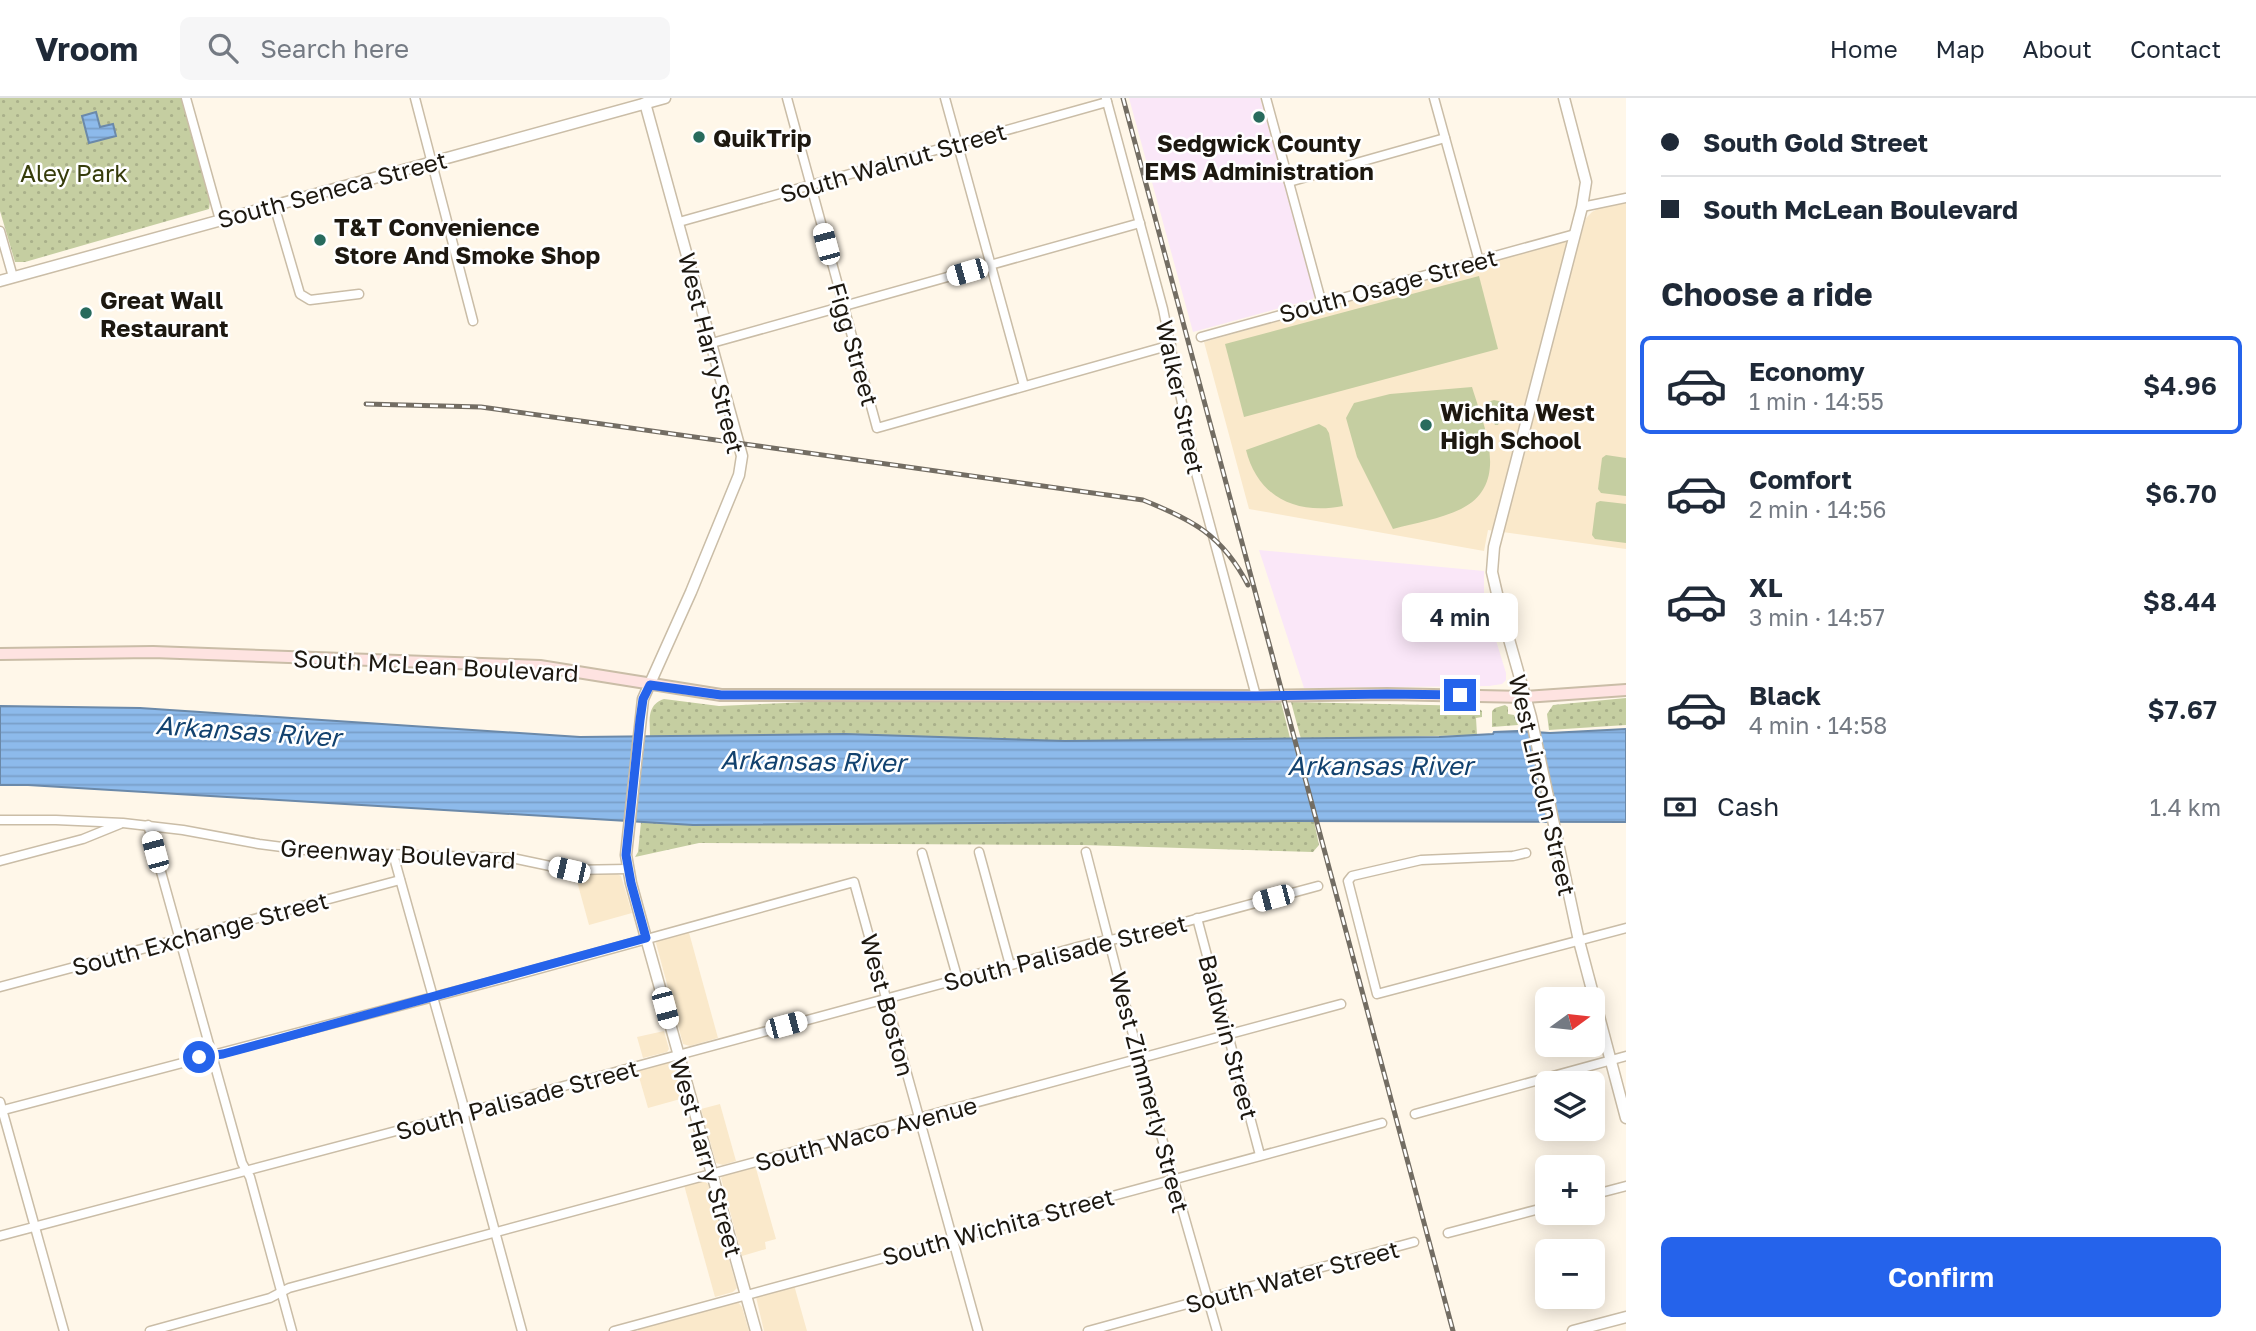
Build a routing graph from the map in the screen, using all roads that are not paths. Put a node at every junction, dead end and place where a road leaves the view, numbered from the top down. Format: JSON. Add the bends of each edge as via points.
{"nodes":[{"id":1,"x":186,"y":98,"type":"edge"},
{"id":2,"x":415,"y":98,"type":"edge"},
{"id":3,"x":664,"y":98,"type":"edge"},
{"id":4,"x":787,"y":98,"type":"edge"},
{"id":5,"x":946,"y":98,"type":"edge"},
{"id":6,"x":1266,"y":98,"type":"edge"},
{"id":7,"x":1434,"y":98,"type":"edge"},
{"id":8,"x":1564,"y":98,"type":"edge"},
{"id":9,"x":1106,"y":100,"type":"edge"},
{"id":10,"x":644,"y":101,"type":"edge"},
{"id":11,"x":1445,"y":138,"type":"junction"},
{"id":12,"x":959,"y":144,"type":"junction"},
{"id":13,"x":432,"y":162,"type":"junction"},
{"id":14,"x":1289,"y":182,"type":"junction"},
{"id":15,"x":810,"y":185,"type":"junction"},
{"id":16,"x":1626,"y":198,"type":"edge"},
{"id":17,"x":274,"y":205,"type":"junction"},
{"id":18,"x":1582,"y":207,"type":"junction"},
{"id":19,"x":220,"y":220,"type":"junction"},
{"id":20,"x":679,"y":222,"type":"junction"},
{"id":21,"x":1140,"y":223,"type":"junction"},
{"id":22,"x":0,"y":231,"type":"edge"},
{"id":23,"x":1575,"y":234,"type":"junction"},
{"id":24,"x":1479,"y":261,"type":"junction"},
{"id":25,"x":991,"y":265,"type":"junction"},
{"id":26,"x":13,"y":277,"type":"junction"},
{"id":27,"x":0,"y":281,"type":"edge"},
{"id":28,"x":359,"y":294,"type":"dead end"},
{"id":29,"x":1322,"y":304,"type":"junction"},
{"id":30,"x":843,"y":306,"type":"junction"},
{"id":31,"x":474,"y":321,"type":"dead end"},
{"id":32,"x":1201,"y":337,"type":"dead end"},
{"id":33,"x":712,"y":343,"type":"junction"},
{"id":34,"x":1171,"y":345,"type":"junction"},
{"id":35,"x":1024,"y":386,"type":"junction"},
{"id":36,"x":0,"y":654,"type":"edge"},
{"id":37,"x":650,"y":685,"type":"junction"},
{"id":38,"x":1626,"y":690,"type":"edge"},
{"id":39,"x":1256,"y":696,"type":"junction"},
{"id":40,"x":1525,"y":697,"type":"junction"},
{"id":41,"x":0,"y":820,"type":"edge"},
{"id":42,"x":123,"y":823,"type":"junction"},
{"id":43,"x":148,"y":825,"type":"junction"},
{"id":44,"x":979,"y":852,"type":"dead end"},
{"id":45,"x":1086,"y":852,"type":"dead end"},
{"id":46,"x":922,"y":853,"type":"dead end"},
{"id":47,"x":1526,"y":853,"type":"dead end"},
{"id":48,"x":393,"y":855,"type":"junction"},
{"id":49,"x":0,"y":861,"type":"edge"},
{"id":50,"x":628,"y":869,"type":"junction"},
{"id":51,"x":400,"y":880,"type":"junction"},
{"id":52,"x":1318,"y":886,"type":"dead end"},
{"id":53,"x":1197,"y":919,"type":"junction"},
{"id":54,"x":1626,"y":928,"type":"edge"},
{"id":55,"x":646,"y":938,"type":"junction"},
{"id":56,"x":178,"y":939,"type":"junction"},
{"id":57,"x":1108,"y":940,"type":"junction"},
{"id":58,"x":1579,"y":941,"type":"junction"},
{"id":59,"x":1010,"y":965,"type":"junction"},
{"id":60,"x":958,"y":979,"type":"junction"},
{"id":61,"x":0,"y":987,"type":"edge"},
{"id":62,"x":433,"y":997,"type":"junction"},
{"id":63,"x":886,"y":999,"type":"junction"},
{"id":64,"x":1341,"y":1004,"type":"dead end"},
{"id":65,"x":1227,"y":1035,"type":"junction"},
{"id":66,"x":212,"y":1055,"type":"junction"},
{"id":67,"x":678,"y":1055,"type":"junction"},
{"id":68,"x":1626,"y":1056,"type":"edge"},
{"id":69,"x":1139,"y":1058,"type":"junction"},
{"id":70,"x":1611,"y":1060,"type":"junction"},
{"id":71,"x":1,"y":1108,"type":"edge"},
{"id":72,"x":464,"y":1113,"type":"junction"},
{"id":73,"x":1415,"y":1114,"type":"dead end"},
{"id":74,"x":919,"y":1118,"type":"junction"},
{"id":75,"x":1626,"y":1118,"type":"edge"},
{"id":76,"x":1382,"y":1123,"type":"dead end"},
{"id":77,"x":1260,"y":1155,"type":"junction"},
{"id":78,"x":247,"y":1171,"type":"junction"},
{"id":79,"x":712,"y":1175,"type":"junction"},
{"id":80,"x":1174,"y":1179,"type":"junction"},
{"id":81,"x":1626,"y":1186,"type":"edge"},
{"id":82,"x":1605,"y":1192,"type":"edge"},
{"id":83,"x":1535,"y":1210,"type":"edge"},
{"id":84,"x":35,"y":1227,"type":"junction"},
{"id":85,"x":495,"y":1232,"type":"junction"},
{"id":86,"x":1448,"y":1233,"type":"dead end"},
{"id":87,"x":0,"y":1236,"type":"edge"},
{"id":88,"x":952,"y":1238,"type":"junction"},
{"id":89,"x":1414,"y":1242,"type":"dead end"},
{"id":90,"x":281,"y":1292,"type":"junction"},
{"id":91,"x":746,"y":1295,"type":"junction"},
{"id":92,"x":1208,"y":1299,"type":"junction"},
{"id":93,"x":1626,"y":1317,"type":"edge"},
{"id":94,"x":64,"y":1331,"type":"edge"},
{"id":95,"x":150,"y":1331,"type":"edge"},
{"id":96,"x":292,"y":1331,"type":"edge"},
{"id":97,"x":522,"y":1331,"type":"edge"},
{"id":98,"x":614,"y":1331,"type":"edge"},
{"id":99,"x":756,"y":1331,"type":"edge"},
{"id":100,"x":978,"y":1331,"type":"edge"},
{"id":101,"x":1088,"y":1331,"type":"edge"},
{"id":102,"x":1217,"y":1331,"type":"edge"},
{"id":103,"x":1573,"y":1331,"type":"edge"}],
"edges":[{"from":1,"to":19,"type":"street"},
{"from":2,"to":13,"type":"street"},
{"from":3,"to":10,"type":"street","name":"South Seneca Street"},
{"from":4,"to":15,"type":"street","name":"Figg Street"},
{"from":5,"to":12,"type":"street"},
{"from":6,"to":14,"type":"street"},
{"from":7,"to":11,"type":"street"},
{"from":8,"to":18,"type":"street","name":"West Lincoln Street","via":[[1586,182]]},
{"from":9,"to":12,"type":"street","name":"South Walnut Street"},
{"from":9,"to":21,"type":"street","name":"Walker Street"},
{"from":10,"to":13,"type":"street","name":"South Seneca Street"},
{"from":10,"to":20,"type":"street","name":"West Harry Street"},
{"from":11,"to":14,"type":"street"},
{"from":11,"to":24,"type":"street"},
{"from":12,"to":15,"type":"street","name":"South Walnut Street"},
{"from":12,"to":25,"type":"street"},
{"from":13,"to":17,"type":"street","name":"South Seneca Street"},
{"from":13,"to":31,"type":"street"},
{"from":14,"to":29,"type":"street"},
{"from":15,"to":20,"type":"street","name":"South Walnut Street"},
{"from":15,"to":30,"type":"street","name":"Figg Street"},
{"from":16,"to":18,"type":"street"},
{"from":17,"to":19,"type":"street","name":"South Seneca Street"},
{"from":17,"to":28,"type":"street","via":[[300,294],[310,300]]},
{"from":18,"to":23,"type":"street","name":"West Lincoln Street"},
{"from":19,"to":26,"type":"street","name":"South Seneca Street"},
{"from":20,"to":33,"type":"street","name":"West Harry Street"},
{"from":21,"to":25,"type":"street"},
{"from":21,"to":34,"type":"street","name":"Walker Street"},
{"from":22,"to":26,"type":"street"},
{"from":23,"to":24,"type":"street","name":"South Osage Street"},
{"from":23,"to":40,"type":"street","name":"West Lincoln Street","via":[[1492,556],[1501,611]]},
{"from":24,"to":29,"type":"street","name":"South Osage Street"},
{"from":25,"to":30,"type":"street"},
{"from":25,"to":35,"type":"street"},
{"from":26,"to":27,"type":"street","name":"South Seneca Street"},
{"from":29,"to":32,"type":"street","name":"South Osage Street"},
{"from":30,"to":33,"type":"street"},
{"from":30,"to":35,"type":"street","name":"Figg Street","via":[[877,428]]},
{"from":33,"to":37,"type":"street","name":"West Harry Street","via":[[740,445],[739,475]]},
{"from":34,"to":35,"type":"street"},
{"from":34,"to":39,"type":"street","name":"Walker Street","via":[[1196,472]]},
{"from":36,"to":37,"type":"main road","name":"South McLean Boulevard","via":[[153,652],[540,666]]},
{"from":37,"to":39,"type":"main road","name":"South McLean Boulevard","via":[[721,695]]},
{"from":37,"to":50,"type":"street","name":"West Harry Street","via":[[640,720]]},
{"from":38,"to":40,"type":"main road","name":"South McLean Boulevard"},
{"from":39,"to":40,"type":"main road","name":"South McLean Boulevard"},
{"from":40,"to":58,"type":"street","name":"West Lincoln Street"},
{"from":41,"to":42,"type":"street","name":"Greenway Boulevard"},
{"from":42,"to":43,"type":"street","name":"Greenway Boulevard"},
{"from":42,"to":49,"type":"street"},
{"from":43,"to":48,"type":"street","name":"Greenway Boulevard","via":[[321,852]]},
{"from":43,"to":56,"type":"street"},
{"from":44,"to":59,"type":"street"},
{"from":45,"to":57,"type":"street","name":"West Zimmerly Street"},
{"from":46,"to":60,"type":"street"},
{"from":47,"to":58,"type":"street","via":[[1404,862],[1352,876],[1348,881],[1377,994]]},
{"from":48,"to":50,"type":"street","name":"Greenway Boulevard","via":[[512,858],[569,870]]},
{"from":48,"to":51,"type":"street"},
{"from":50,"to":55,"type":"street","name":"West Harry Street"},
{"from":51,"to":56,"type":"street","name":"South Exchange Street"},
{"from":51,"to":62,"type":"street"},
{"from":52,"to":53,"type":"street","name":"South Palisade Street"},
{"from":53,"to":57,"type":"street","name":"South Palisade Street"},
{"from":53,"to":65,"type":"street","name":"Baldwin Street"},
{"from":54,"to":58,"type":"street"},
{"from":55,"to":62,"type":"street"},
{"from":55,"to":63,"type":"street","name":"West Boston","via":[[854,882]]},
{"from":55,"to":67,"type":"street","name":"West Harry Street"},
{"from":56,"to":61,"type":"street","name":"South Exchange Street"},
{"from":56,"to":66,"type":"street"},
{"from":57,"to":59,"type":"street","name":"South Palisade Street"},
{"from":57,"to":69,"type":"street","name":"West Zimmerly Street"},
{"from":58,"to":70,"type":"street","name":"West Lincoln Street"},
{"from":59,"to":60,"type":"street","name":"South Palisade Street"},
{"from":60,"to":63,"type":"street","name":"South Palisade Street"},
{"from":62,"to":66,"type":"street"},
{"from":62,"to":72,"type":"street"},
{"from":63,"to":67,"type":"street","name":"South Palisade Street"},
{"from":63,"to":74,"type":"street","name":"West Boston"},
{"from":64,"to":65,"type":"street","name":"South Waco Avenue"},
{"from":65,"to":69,"type":"street","name":"South Waco Avenue"},
{"from":65,"to":77,"type":"street","name":"Baldwin Street"},
{"from":66,"to":71,"type":"street"},
{"from":66,"to":78,"type":"street"},
{"from":67,"to":72,"type":"street","name":"South Palisade Street"},
{"from":67,"to":79,"type":"street","name":"West Harry Street"},
{"from":68,"to":70,"type":"street"},
{"from":69,"to":74,"type":"street","name":"South Waco Avenue"},
{"from":69,"to":80,"type":"street","name":"West Zimmerly Street"},
{"from":70,"to":73,"type":"street"},
{"from":70,"to":75,"type":"street","name":"West Lincoln Street"},
{"from":71,"to":84,"type":"street"},
{"from":72,"to":78,"type":"street","name":"South Palisade Street"},
{"from":72,"to":85,"type":"street"},
{"from":74,"to":79,"type":"street","name":"South Waco Avenue"},
{"from":74,"to":88,"type":"street","name":"West Boston"},
{"from":76,"to":77,"type":"street","name":"South Wichita Street"},
{"from":77,"to":80,"type":"street","name":"South Wichita Street"},
{"from":78,"to":84,"type":"street","name":"South Palisade Street"},
{"from":78,"to":90,"type":"street"},
{"from":79,"to":85,"type":"street","name":"South Waco Avenue"},
{"from":79,"to":91,"type":"street","name":"West Harry Street"},
{"from":80,"to":88,"type":"street","name":"South Wichita Street"},
{"from":80,"to":92,"type":"street","name":"West Zimmerly Street"},
{"from":81,"to":82,"type":"street"},
{"from":83,"to":86,"type":"street"},
{"from":84,"to":87,"type":"street","name":"South Palisade Street"},
{"from":84,"to":94,"type":"street"},
{"from":85,"to":90,"type":"street","name":"South Waco Avenue"},
{"from":85,"to":97,"type":"street"},
{"from":88,"to":91,"type":"street","name":"South Wichita Street"},
{"from":88,"to":100,"type":"street","name":"West Boston"},
{"from":89,"to":92,"type":"street","name":"South Water Street"},
{"from":90,"to":95,"type":"street","name":"South Waco Avenue"},
{"from":90,"to":96,"type":"street"},
{"from":91,"to":98,"type":"street","name":"South Wichita Street"},
{"from":91,"to":99,"type":"street","name":"West Harry Street"},
{"from":92,"to":101,"type":"street","name":"South Water Street"},
{"from":92,"to":102,"type":"street","name":"West Zimmerly Street"},
{"from":93,"to":103,"type":"street"}]}
